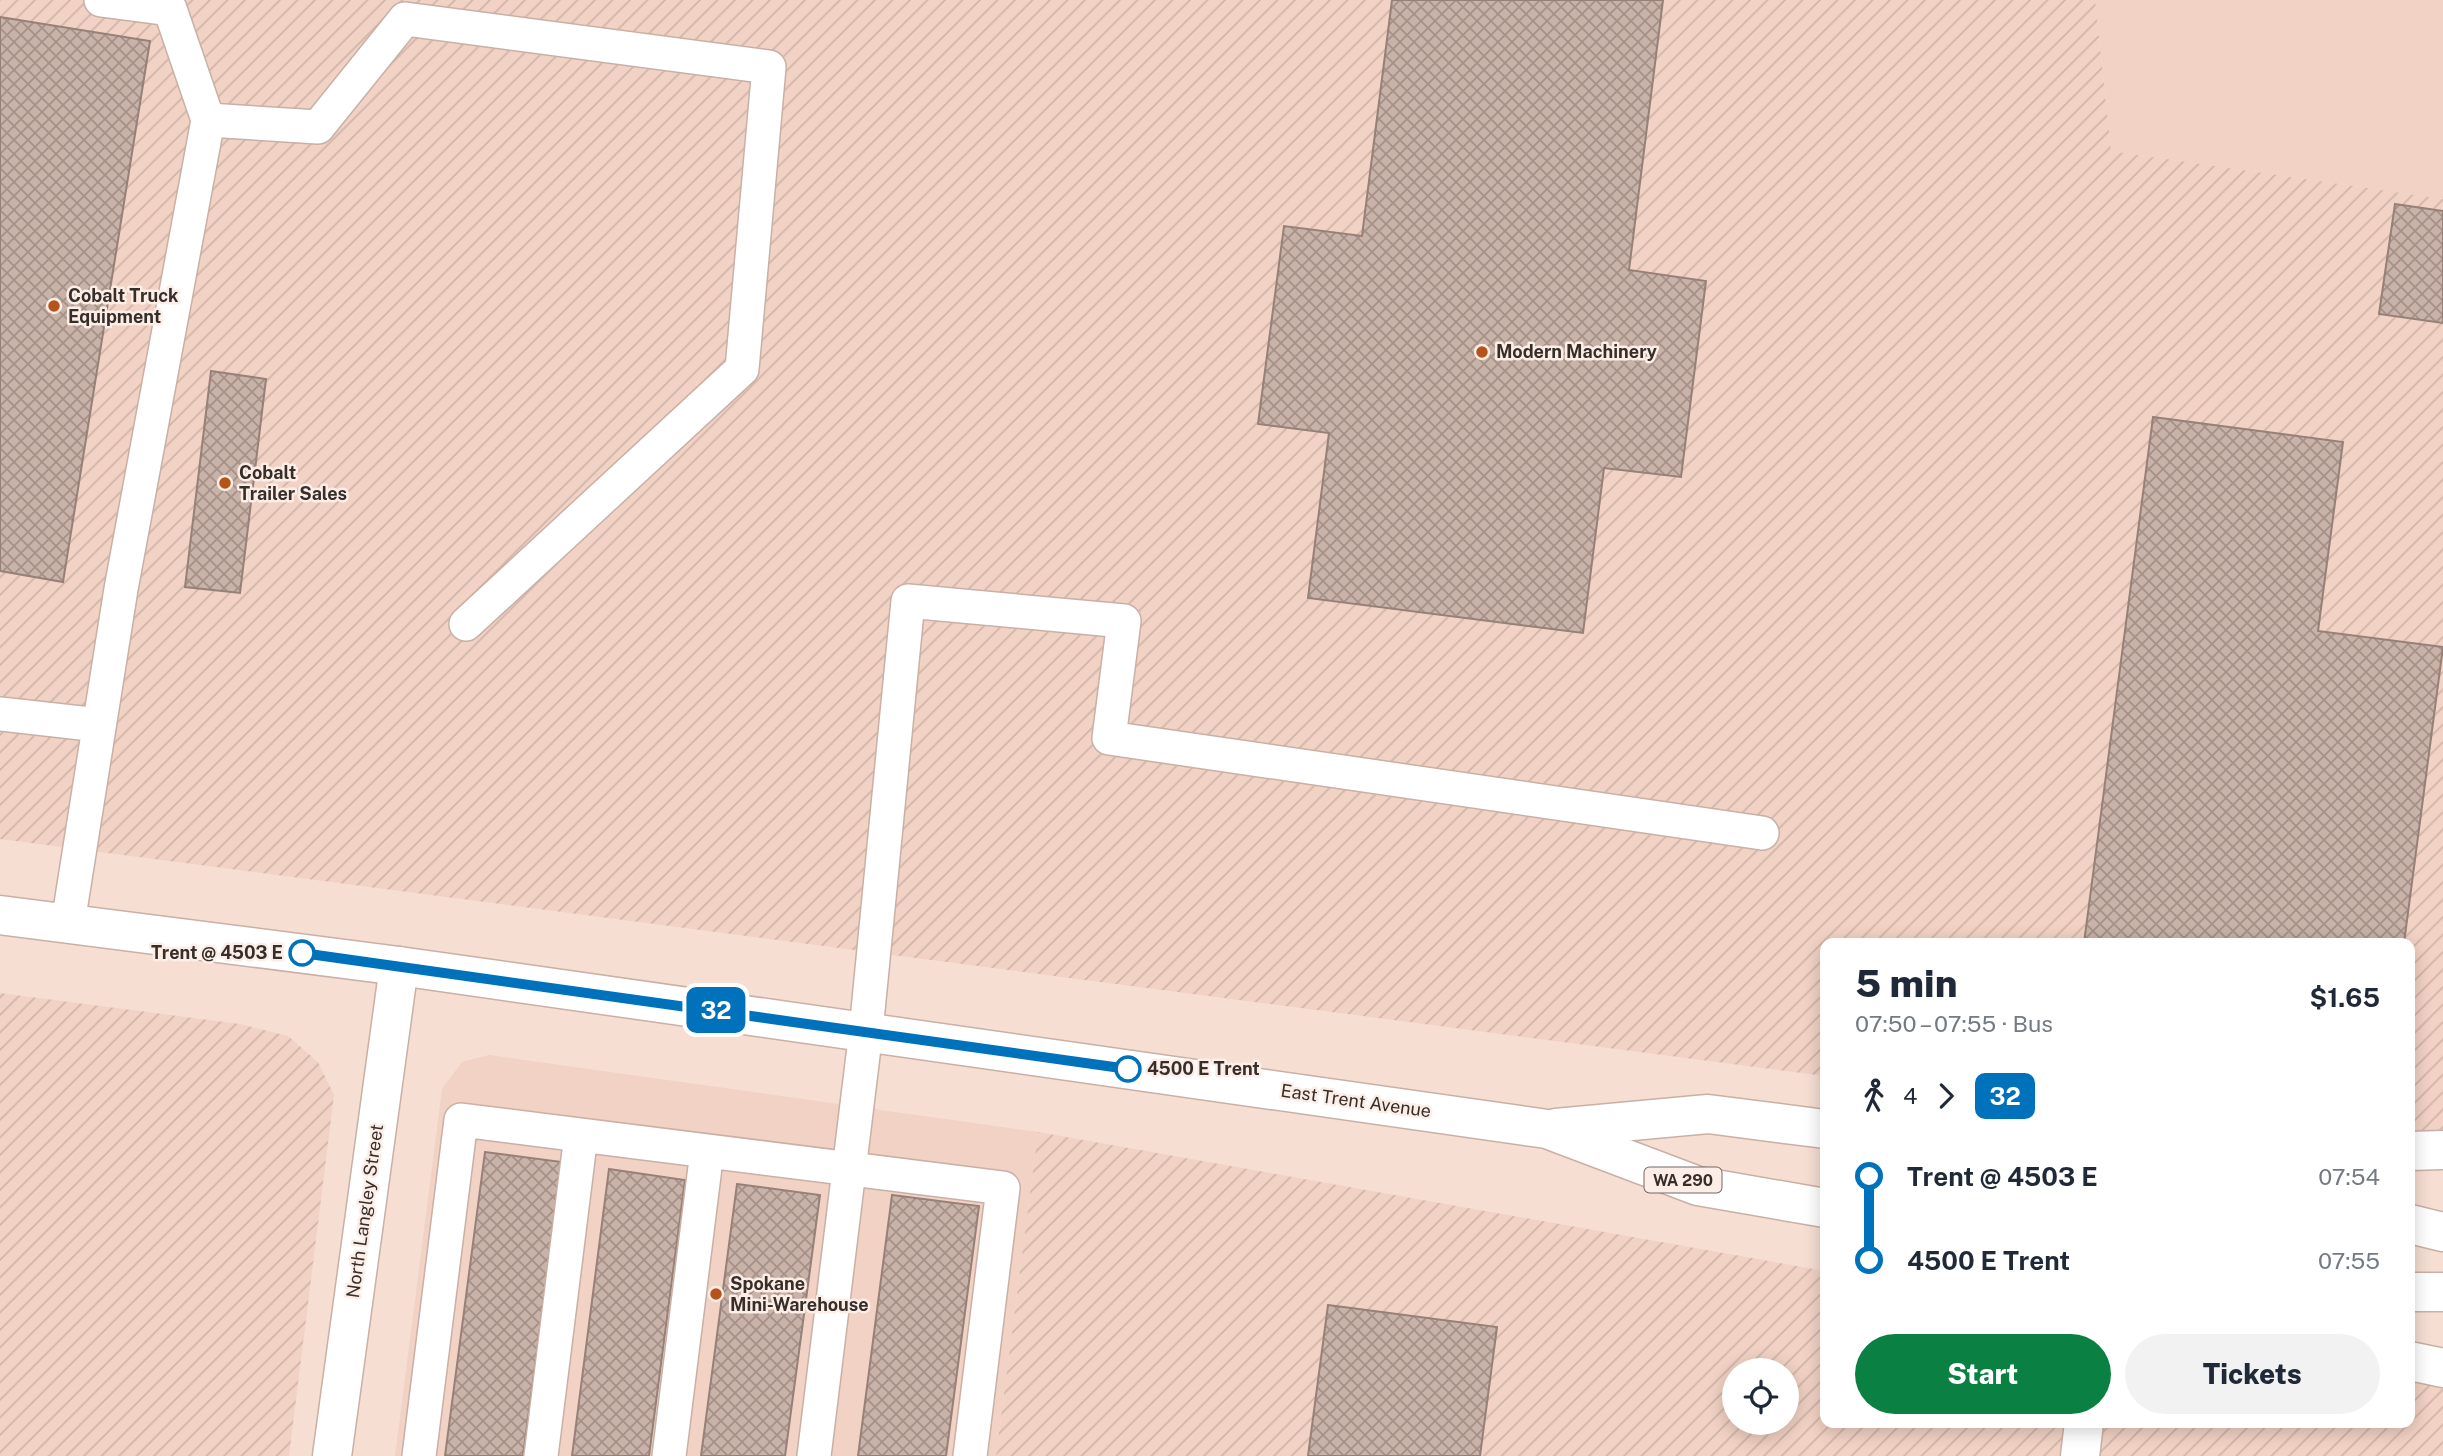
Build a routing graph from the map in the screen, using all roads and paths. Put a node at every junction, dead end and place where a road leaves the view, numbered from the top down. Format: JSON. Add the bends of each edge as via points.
{"nodes":[{"id":1,"x":102,"y":0,"type":"edge"},
{"id":2,"x":208,"y":120,"type":"junction"},
{"id":3,"x":466,"y":624,"type":"dead end"},
{"id":4,"x":0,"y":714,"type":"edge"},
{"id":5,"x":99,"y":725,"type":"junction"},
{"id":6,"x":1762,"y":832,"type":"dead end"},
{"id":7,"x":0,"y":915,"type":"edge"},
{"id":8,"x":68,"y":923,"type":"junction"},
{"id":9,"x":399,"y":966,"type":"junction"},
{"id":10,"x":866,"y":1031,"type":"junction"},
{"id":11,"x":1820,"y":1128,"type":"edge"},
{"id":12,"x":1547,"y":1129,"type":"junction"},
{"id":13,"x":581,"y":1135,"type":"junction"},
{"id":14,"x":2443,"y":1150,"type":"edge"},
{"id":15,"x":707,"y":1151,"type":"junction"},
{"id":16,"x":2415,"y":1151,"type":"edge"},
{"id":17,"x":849,"y":1169,"type":"junction"},
{"id":18,"x":1820,"y":1207,"type":"edge"},
{"id":19,"x":2415,"y":1225,"type":"edge"},
{"id":20,"x":2443,"y":1232,"type":"edge"},
{"id":21,"x":2415,"y":1292,"type":"edge"},
{"id":22,"x":2443,"y":1292,"type":"edge"},
{"id":23,"x":2415,"y":1362,"type":"edge"},
{"id":24,"x":2443,"y":1368,"type":"edge"},
{"id":25,"x":2083,"y":1428,"type":"edge"},
{"id":26,"x":331,"y":1456,"type":"edge"},
{"id":27,"x":419,"y":1456,"type":"edge"},
{"id":28,"x":541,"y":1456,"type":"edge"},
{"id":29,"x":669,"y":1456,"type":"edge"},
{"id":30,"x":814,"y":1456,"type":"edge"},
{"id":31,"x":970,"y":1456,"type":"edge"},
{"id":32,"x":2080,"y":1456,"type":"edge"}],
"edges":[{"from":1,"to":2,"type":"lane","via":[[170,9]]},
{"from":2,"to":3,"type":"lane","via":[[318,127],[405,19],[769,67],[742,369]]},
{"from":2,"to":5,"type":"lane"},
{"from":4,"to":5,"type":"lane"},
{"from":5,"to":8,"type":"lane"},
{"from":6,"to":10,"type":"lane","via":[[1109,738],[1124,621],[908,601]]},
{"from":7,"to":8,"type":"main road","name":"East Trent Avenue","number":"WA 290"},
{"from":8,"to":9,"type":"main road","name":"East Trent Avenue","number":"WA 290"},
{"from":9,"to":10,"type":"main road","name":"East Trent Avenue","number":"WA 290"},
{"from":9,"to":26,"type":"main road","name":"North Langley Street"},
{"from":10,"to":12,"type":"main road","name":"East Trent Avenue","number":"WA 290"},
{"from":10,"to":17,"type":"lane"},
{"from":11,"to":12,"type":"main road","name":"East Trent Avenue","number":"WA 290","via":[[1708,1114]]},
{"from":12,"to":18,"type":"main road","name":"East Trent Avenue","number":"WA 290","via":[[1698,1186]]},
{"from":13,"to":15,"type":"lane"},
{"from":13,"to":27,"type":"lane","via":[[461,1120]]},
{"from":13,"to":28,"type":"lane"},
{"from":14,"to":16,"type":"main road"},
{"from":15,"to":17,"type":"lane"},
{"from":15,"to":29,"type":"lane"},
{"from":17,"to":30,"type":"lane"},
{"from":17,"to":31,"type":"lane","via":[[1003,1188]]},
{"from":19,"to":20,"type":"main road"},
{"from":21,"to":22,"type":"main road"},
{"from":23,"to":24,"type":"main road"},
{"from":25,"to":32,"type":"main road"}]}
